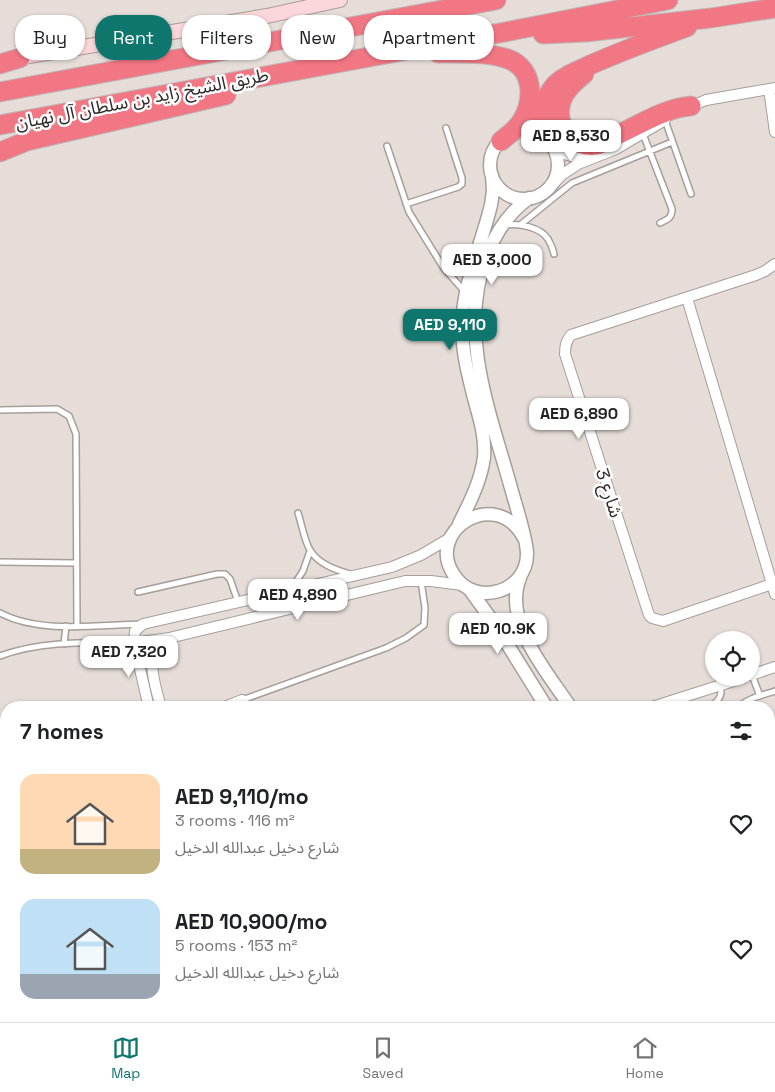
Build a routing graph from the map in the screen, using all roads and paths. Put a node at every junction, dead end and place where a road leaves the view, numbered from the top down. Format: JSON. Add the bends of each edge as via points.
{"nodes":[{"id":1,"x":313,"y":0,"type":"edge"},
{"id":2,"x":340,"y":0,"type":"edge"},
{"id":3,"x":496,"y":0,"type":"edge"},
{"id":4,"x":668,"y":0,"type":"edge"},
{"id":5,"x":775,"y":8,"type":"edge"},
{"id":6,"x":270,"y":15,"type":"edge"},
{"id":7,"x":271,"y":15,"type":"edge"},
{"id":8,"x":711,"y":18,"type":"junction"},
{"id":9,"x":182,"y":30,"type":"edge"},
{"id":10,"x":505,"y":32,"type":"junction"},
{"id":11,"x":494,"y":34,"type":"edge"},
{"id":12,"x":85,"y":47,"type":"edge"},
{"id":13,"x":364,"y":57,"type":"edge"},
{"id":14,"x":494,"y":57,"type":"edge"},
{"id":15,"x":15,"y":59,"type":"edge"},
{"id":16,"x":343,"y":61,"type":"junction"},
{"id":17,"x":598,"y":61,"type":"junction"},
{"id":18,"x":0,"y":63,"type":"edge"},
{"id":19,"x":772,"y":88,"type":"edge"},
{"id":20,"x":0,"y":92,"type":"edge"},
{"id":21,"x":691,"y":106,"type":"junction"},
{"id":22,"x":665,"y":120,"type":"junction"},
{"id":23,"x":0,"y":125,"type":"edge"},
{"id":24,"x":446,"y":128,"type":"dead end"},
{"id":25,"x":775,"y":132,"type":"edge"},
{"id":26,"x":643,"y":134,"type":"junction"},
{"id":27,"x":501,"y":141,"type":"junction"},
{"id":28,"x":672,"y":142,"type":"junction"},
{"id":29,"x":387,"y":146,"type":"dead end"},
{"id":30,"x":551,"y":146,"type":"junction"},
{"id":31,"x":649,"y":150,"type":"junction"},
{"id":32,"x":0,"y":152,"type":"edge"},
{"id":33,"x":595,"y":156,"type":"junction"},
{"id":34,"x":492,"y":175,"type":"junction"},
{"id":35,"x":550,"y":187,"type":"junction"},
{"id":36,"x":691,"y":194,"type":"dead end"},
{"id":37,"x":529,"y":198,"type":"junction"},
{"id":38,"x":406,"y":204,"type":"junction"},
{"id":39,"x":660,"y":223,"type":"dead end"},
{"id":40,"x":502,"y":225,"type":"junction"},
{"id":41,"x":520,"y":225,"type":"junction"},
{"id":42,"x":554,"y":254,"type":"dead end"},
{"id":43,"x":775,"y":264,"type":"edge"},
{"id":44,"x":465,"y":292,"type":"junction"},
{"id":45,"x":687,"y":298,"type":"junction"},
{"id":46,"x":0,"y":410,"type":"edge"},
{"id":47,"x":298,"y":513,"type":"dead end"},
{"id":48,"x":453,"y":533,"type":"junction"},
{"id":49,"x":524,"y":538,"type":"junction"},
{"id":50,"x":310,"y":551,"type":"junction"},
{"id":51,"x":0,"y":562,"type":"edge"},
{"id":52,"x":76,"y":563,"type":"junction"},
{"id":53,"x":522,"y":574,"type":"junction"},
{"id":54,"x":355,"y":575,"type":"junction"},
{"id":55,"x":421,"y":581,"type":"junction"},
{"id":56,"x":466,"y":587,"type":"junction"},
{"id":57,"x":773,"y":589,"type":"edge"},
{"id":58,"x":290,"y":590,"type":"junction"},
{"id":59,"x":138,"y":592,"type":"dead end"},
{"id":60,"x":238,"y":602,"type":"junction"},
{"id":61,"x":0,"y":614,"type":"edge"},
{"id":62,"x":142,"y":624,"type":"junction"},
{"id":63,"x":66,"y":626,"type":"junction"},
{"id":64,"x":76,"y":626,"type":"junction"},
{"id":65,"x":169,"y":638,"type":"junction"},
{"id":66,"x":134,"y":643,"type":"junction"},
{"id":67,"x":64,"y":644,"type":"junction"},
{"id":68,"x":0,"y":656,"type":"edge"},
{"id":69,"x":775,"y":667,"type":"edge"},
{"id":70,"x":760,"y":672,"type":"edge"},
{"id":71,"x":717,"y":686,"type":"edge"},
{"id":72,"x":720,"y":686,"type":"edge"},
{"id":73,"x":754,"y":686,"type":"edge"},
{"id":74,"x":775,"y":691,"type":"edge"},
{"id":75,"x":760,"y":696,"type":"junction"},
{"id":76,"x":147,"y":701,"type":"edge"},
{"id":77,"x":160,"y":701,"type":"edge"},
{"id":78,"x":252,"y":701,"type":"edge"},
{"id":79,"x":543,"y":701,"type":"edge"},
{"id":80,"x":566,"y":701,"type":"edge"},
{"id":81,"x":671,"y":701,"type":"edge"},
{"id":82,"x":717,"y":701,"type":"edge"},
{"id":83,"x":748,"y":701,"type":"edge"}],
"edges":[{"from":1,"to":6,"type":"street"},
{"from":2,"to":7,"type":"main road"},
{"from":3,"to":20,"type":"highway","name":"طريق الشيخ زايد بن سلطان آل نهيان"},
{"from":4,"to":10,"type":"highway","name":"طريق الشيخ زايد بن سلطان آل نهيان"},
{"from":5,"to":8,"type":"highway"},
{"from":8,"to":10,"type":"highway","via":[[586,32]]},
{"from":8,"to":17,"type":"highway"},
{"from":9,"to":12,"type":"main road"},
{"from":10,"to":11,"type":"highway","name":"طريق الشيخ زايد بن سلطان آل نهيان"},
{"from":13,"to":16,"type":"highway","name":"طريق الشيخ زايد بن سلطان آل نهيان"},
{"from":14,"to":27,"type":"highway","via":[[518,66],[530,84],[529,105],[520,123]]},
{"from":15,"to":18,"type":"highway"},
{"from":16,"to":23,"type":"highway","name":"طريق الشيخ زايد بن سلطان آل نهيان"},
{"from":16,"to":32,"type":"highway","via":[[218,97],[27,141]]},
{"from":17,"to":21,"type":"highway","via":[[576,80],[561,101],[559,113],[563,126],[579,144],[596,145],[666,112]]},
{"from":17,"to":30,"type":"highway","via":[[558,82],[548,95],[542,117],[543,129]]},
{"from":19,"to":21,"type":"street","via":[[706,100]]},
{"from":19,"to":25,"type":"street"},
{"from":21,"to":22,"type":"street"},
{"from":22,"to":26,"type":"street"},
{"from":22,"to":28,"type":"lane"},
{"from":24,"to":38,"type":"lane","via":[[462,184]]},
{"from":26,"to":31,"type":"lane"},
{"from":26,"to":33,"type":"street"},
{"from":27,"to":30,"type":"street","via":[[513,133],[528,132],[535,133]]},
{"from":27,"to":34,"type":"street","via":[[492,153]]},
{"from":28,"to":31,"type":"lane"},
{"from":28,"to":36,"type":"lane"},
{"from":29,"to":38,"type":"lane"},
{"from":30,"to":33,"type":"street","via":[[574,157]]},
{"from":30,"to":35,"type":"street","via":[[558,166]]},
{"from":31,"to":39,"type":"lane","via":[[672,209],[669,219]]},
{"from":31,"to":41,"type":"lane","via":[[572,183]]},
{"from":33,"to":35,"type":"street","via":[[571,169]]},
{"from":34,"to":37,"type":"street","via":[[506,194]]},
{"from":34,"to":44,"type":"street","via":[[491,205]]},
{"from":35,"to":37,"type":"street"},
{"from":37,"to":40,"type":"street"},
{"from":38,"to":44,"type":"lane","via":[[443,267]]},
{"from":40,"to":41,"type":"lane"},
{"from":40,"to":49,"type":"street","via":[[483,265],[474,338],[481,378]]},
{"from":41,"to":42,"type":"lane","via":[[544,234]]},
{"from":43,"to":45,"type":"street","name":"شارع 3","via":[[756,275]]},
{"from":44,"to":48,"type":"street","via":[[463,345],[483,433],[484,456],[477,484]]},
{"from":45,"to":57,"type":"street","name":"شارع 3"},
{"from":45,"to":57,"type":"street","name":"شارع 3","via":[[571,335],[565,354],[649,616],[663,621]]},
{"from":46,"to":52,"type":"lane","via":[[57,409],[69,416],[76,434]]},
{"from":47,"to":50,"type":"lane"},
{"from":48,"to":49,"type":"street","via":[[470,518],[494,514],[509,520]]},
{"from":48,"to":54,"type":"street","via":[[421,555],[392,567]]},
{"from":48,"to":56,"type":"street","via":[[447,551],[448,563],[453,575]]},
{"from":49,"to":53,"type":"street","via":[[527,556]]},
{"from":50,"to":54,"type":"lane","via":[[335,570]]},
{"from":50,"to":58,"type":"lane","via":[[303,572]]},
{"from":51,"to":52,"type":"lane"},
{"from":52,"to":64,"type":"lane"},
{"from":53,"to":56,"type":"street","via":[[499,592],[484,593]]},
{"from":53,"to":80,"type":"street","via":[[515,603],[522,630]]},
{"from":54,"to":58,"type":"street"},
{"from":55,"to":56,"type":"street"},
{"from":55,"to":65,"type":"street","via":[[405,582]]},
{"from":55,"to":78,"type":"lane","via":[[424,624],[406,638]]},
{"from":56,"to":79,"type":"street","via":[[496,626]]},
{"from":58,"to":60,"type":"street"},
{"from":59,"to":60,"type":"lane","via":[[225,574]]},
{"from":60,"to":62,"type":"street"},
{"from":61,"to":63,"type":"lane","via":[[46,627]]},
{"from":62,"to":64,"type":"lane"},
{"from":62,"to":66,"type":"street","via":[[135,631]]},
{"from":63,"to":64,"type":"lane"},
{"from":63,"to":67,"type":"lane"},
{"from":65,"to":66,"type":"street"},
{"from":65,"to":77,"type":"street","via":[[156,648],[152,662]]},
{"from":66,"to":67,"type":"lane"},
{"from":66,"to":76,"type":"street"},
{"from":67,"to":68,"type":"lane","via":[[20,648]]},
{"from":69,"to":70,"type":"street"},
{"from":71,"to":81,"type":"street"},
{"from":72,"to":82,"type":"lane"},
{"from":73,"to":75,"type":"lane"},
{"from":74,"to":75,"type":"lane"},
{"from":75,"to":83,"type":"lane"}]}
